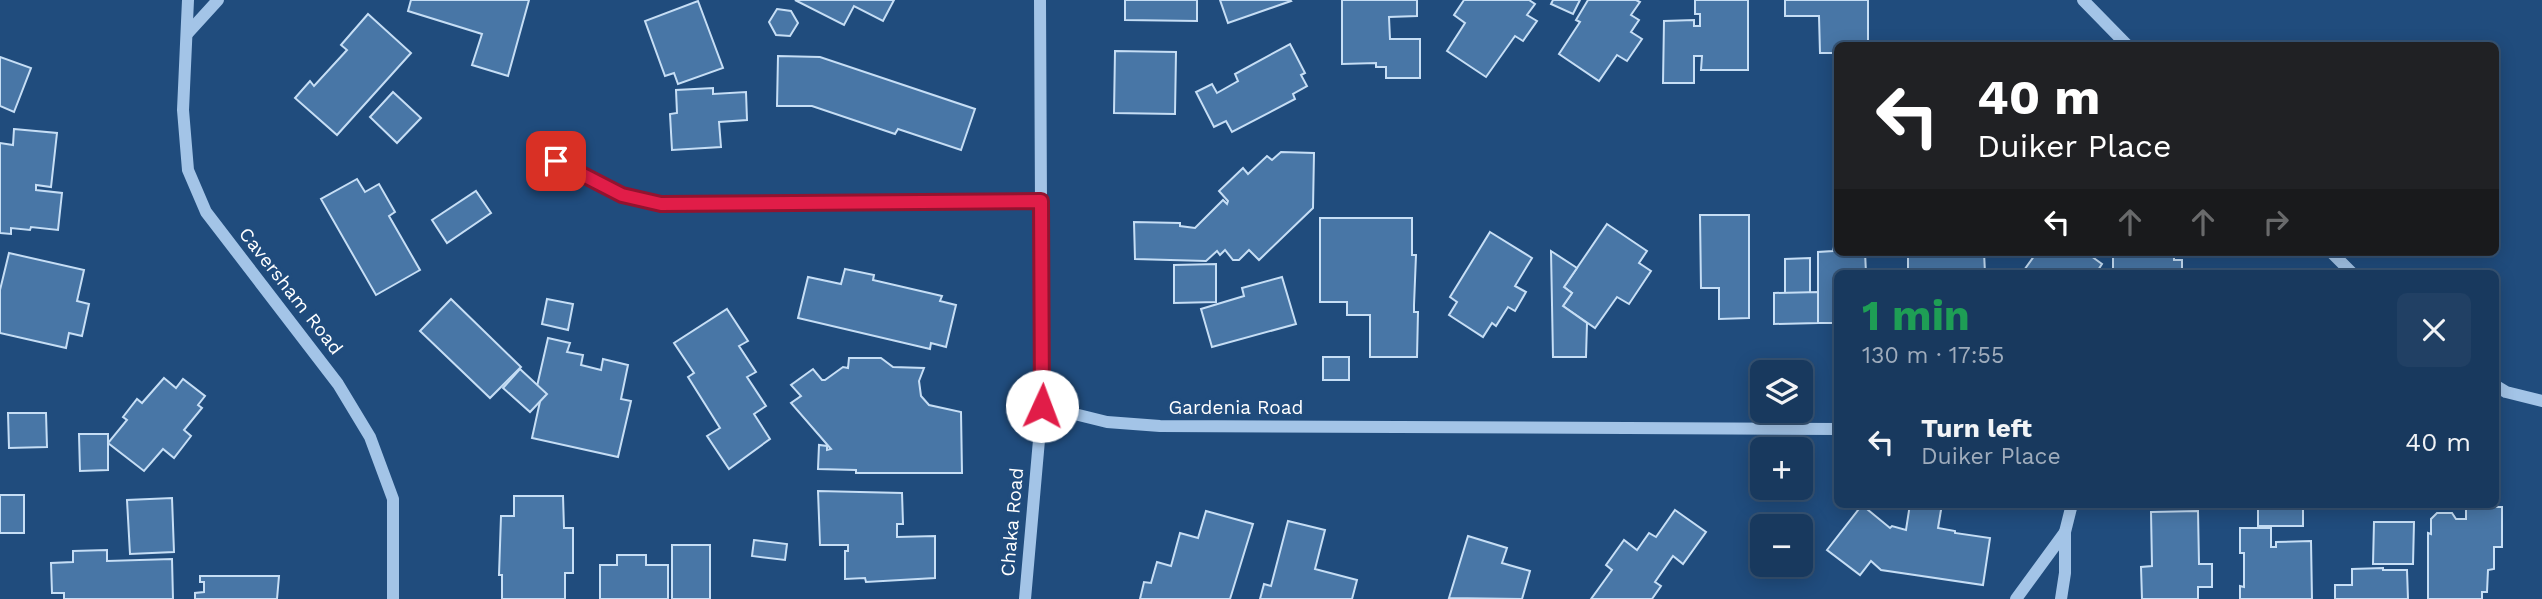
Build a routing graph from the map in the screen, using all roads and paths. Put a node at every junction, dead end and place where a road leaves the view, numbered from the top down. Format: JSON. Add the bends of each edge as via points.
{"nodes":[{"id":1,"x":188,"y":0,"type":"edge"},
{"id":2,"x":218,"y":0,"type":"edge"},
{"id":3,"x":1040,"y":0,"type":"edge"},
{"id":4,"x":2083,"y":0,"type":"edge"},
{"id":5,"x":187,"y":34,"type":"junction"},
{"id":6,"x":2124,"y":42,"type":"edge"},
{"id":7,"x":556,"y":161,"type":"dead end"},
{"id":8,"x":1041,"y":201,"type":"junction"},
{"id":9,"x":2336,"y":256,"type":"edge"},
{"id":10,"x":2349,"y":270,"type":"edge"},
{"id":11,"x":2499,"y":388,"type":"edge"},
{"id":12,"x":2542,"y":401,"type":"edge"},
{"id":13,"x":1042,"y":406,"type":"junction"},
{"id":14,"x":1834,"y":429,"type":"edge"},
{"id":15,"x":2071,"y":508,"type":"edge"},
{"id":16,"x":2065,"y":531,"type":"junction"},
{"id":17,"x":393,"y":599,"type":"edge"},
{"id":18,"x":1025,"y":599,"type":"edge"},
{"id":19,"x":2016,"y":599,"type":"edge"},
{"id":20,"x":2061,"y":599,"type":"edge"}],
"edges":[{"from":1,"to":5,"type":"street","name":"Caversham Road"},
{"from":2,"to":5,"type":"street"},
{"from":3,"to":8,"type":"street"},
{"from":4,"to":6,"type":"street"},
{"from":5,"to":17,"type":"street","name":"Caversham Road","via":[[183,110],[188,170],[206,212],[338,384],[370,436],[393,499]]},
{"from":7,"to":8,"type":"street","via":[[622,195],[661,204]]},
{"from":8,"to":13,"type":"street"},
{"from":9,"to":10,"type":"street"},
{"from":11,"to":12,"type":"street"},
{"from":13,"to":14,"type":"street","name":"Gardenia Road","via":[[1107,422],[1160,426]]},
{"from":13,"to":18,"type":"street","name":"Chaka Road"},
{"from":15,"to":16,"type":"street"},
{"from":16,"to":19,"type":"street"},
{"from":16,"to":20,"type":"street"}]}
